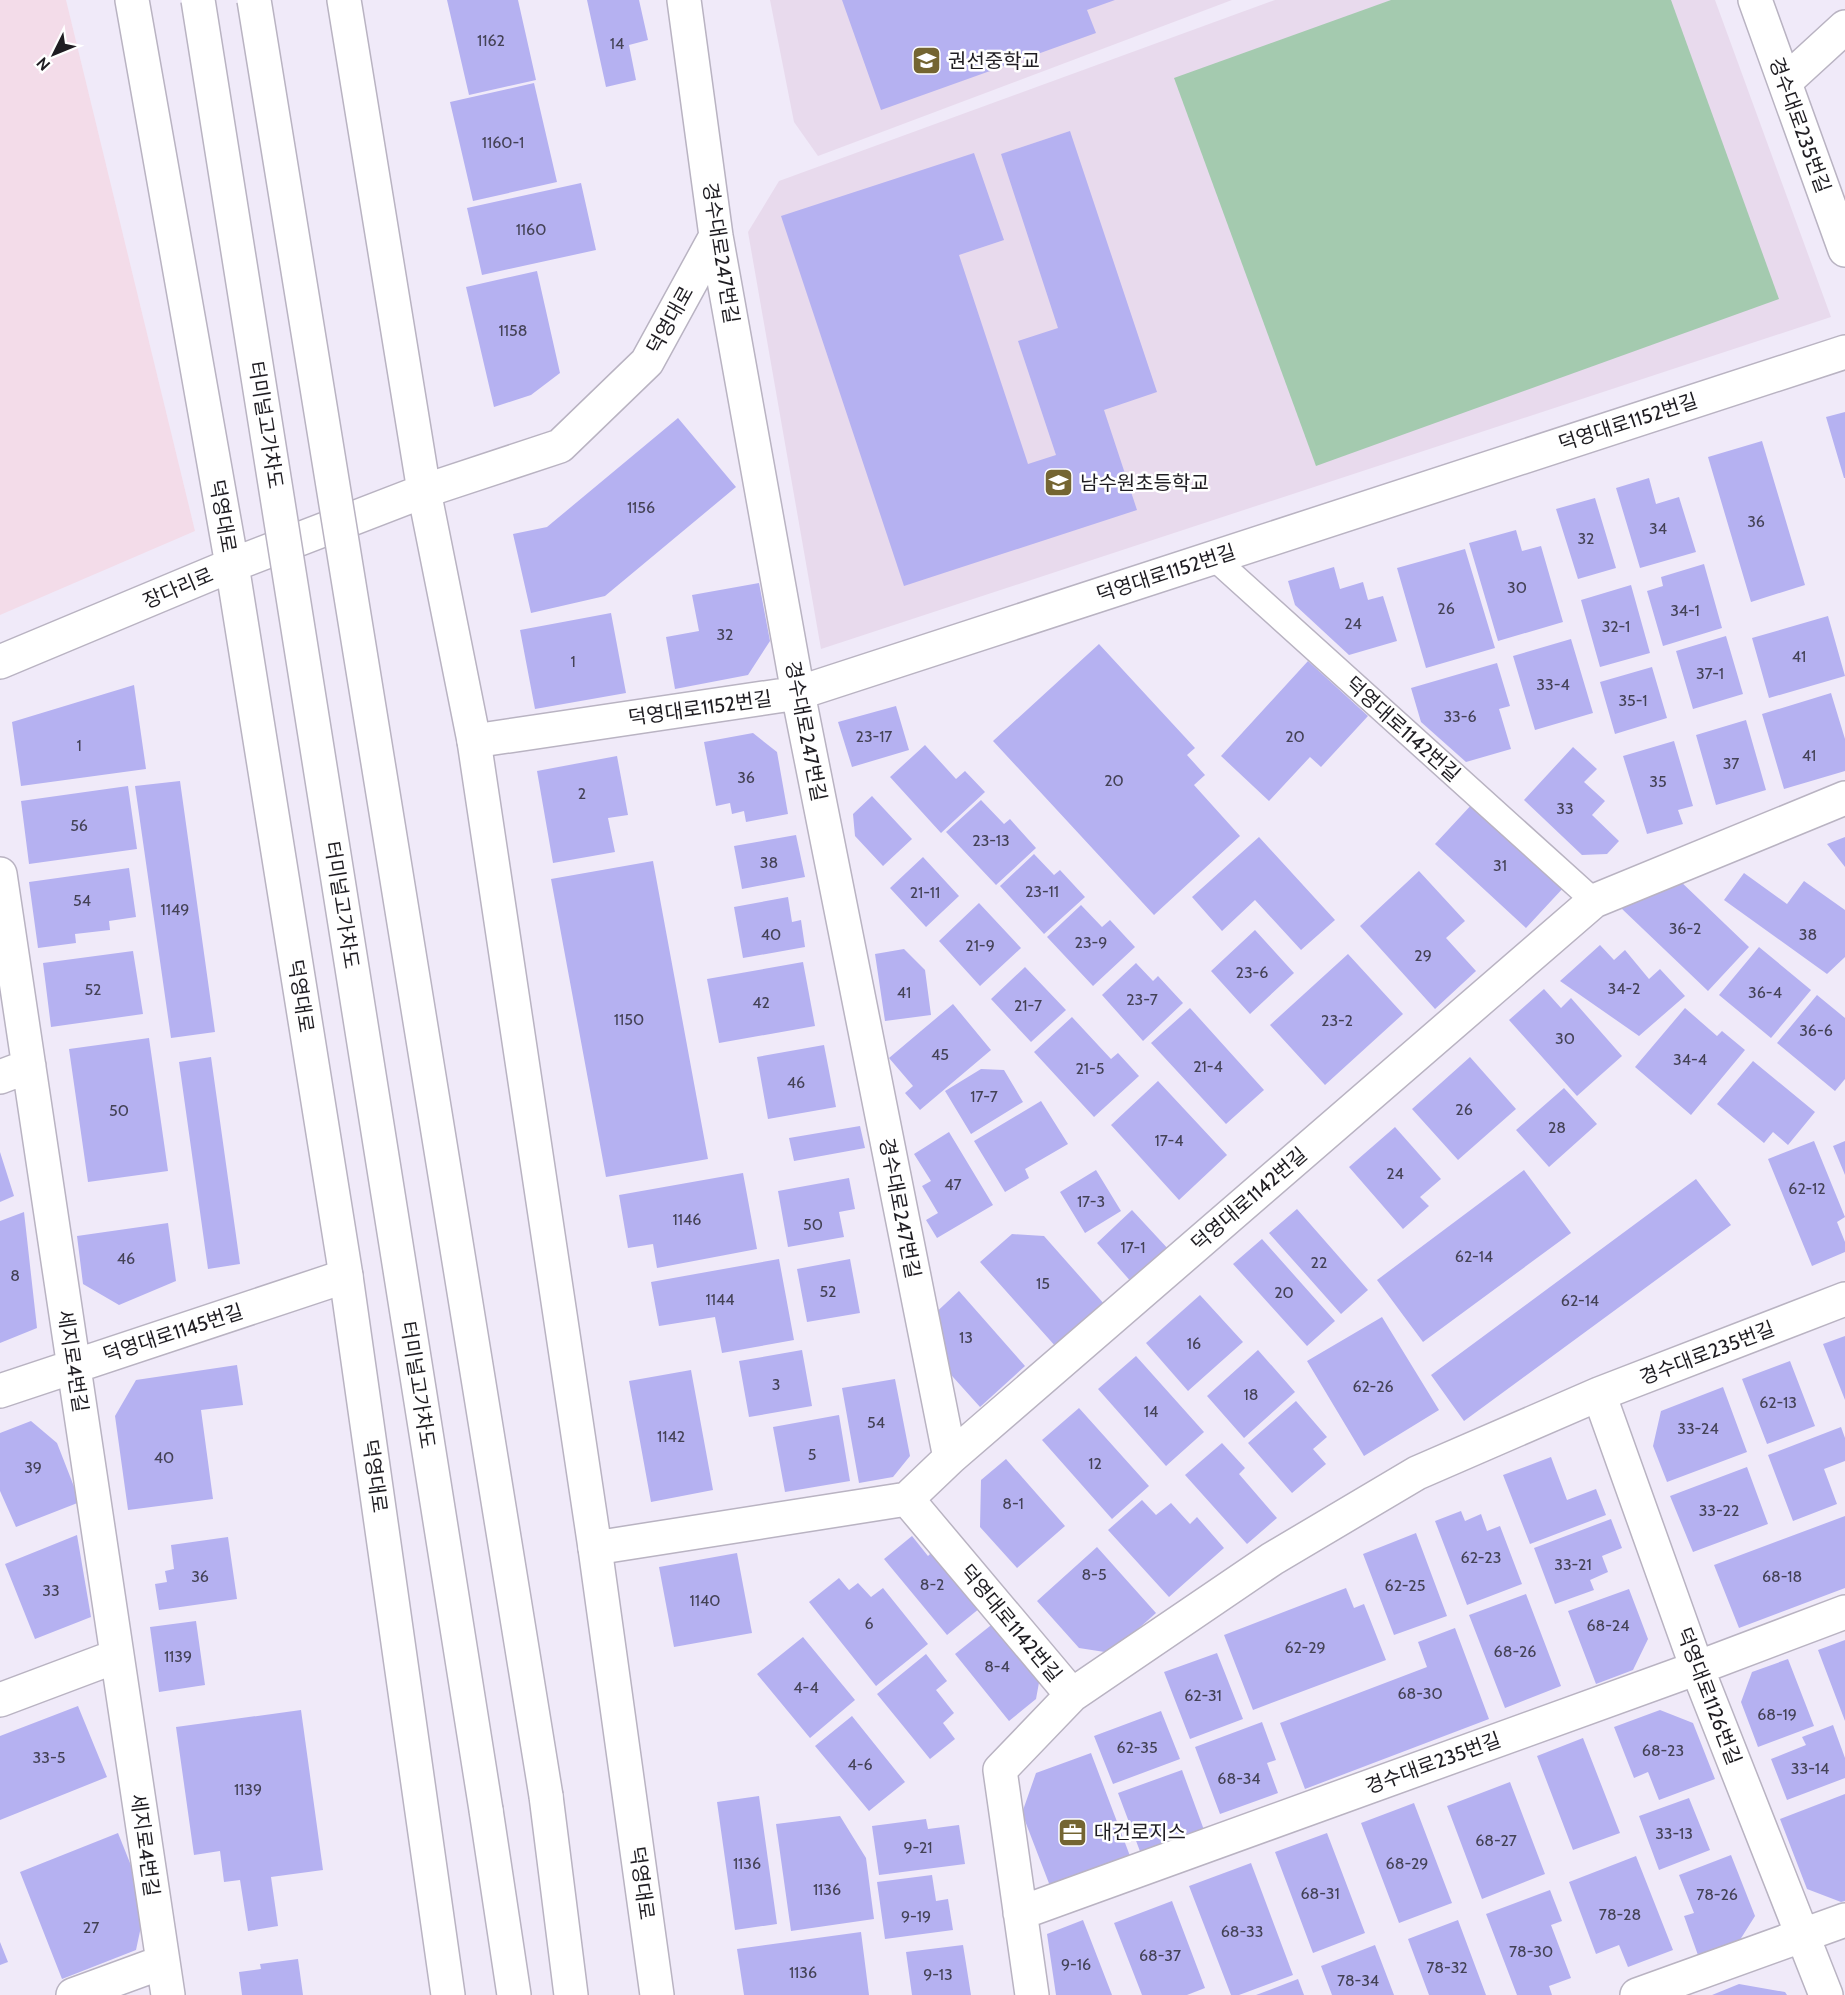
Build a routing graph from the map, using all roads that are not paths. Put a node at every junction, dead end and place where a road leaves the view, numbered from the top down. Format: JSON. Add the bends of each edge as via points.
{"nodes":[{"id":1,"x":132,"y":0,"type":"edge"},
{"id":2,"x":198,"y":0,"type":"edge"},
{"id":3,"x":254,"y":0,"type":"edge"},
{"id":4,"x":344,"y":0,"type":"edge"},
{"id":5,"x":684,"y":0,"type":"edge"},
{"id":6,"x":1755,"y":0,"type":"edge"},
{"id":7,"x":1845,"y":27,"type":"edge"},
{"id":8,"x":1785,"y":82,"type":"junction"},
{"id":9,"x":716,"y":236,"type":"junction"},
{"id":10,"x":1845,"y":250,"type":"edge"},
{"id":11,"x":1845,"y":352,"type":"edge"},
{"id":12,"x":424,"y":491,"type":"junction"},
{"id":13,"x":1213,"y":558,"type":"junction"},
{"id":14,"x":232,"y":565,"type":"junction"},
{"id":15,"x":0,"y":662,"type":"edge"},
{"id":16,"x":798,"y":693,"type":"junction"},
{"id":17,"x":474,"y":741,"type":"junction"},
{"id":18,"x":1845,"y":798,"type":"edge"},
{"id":19,"x":0,"y":874,"type":"edge"},
{"id":20,"x":1594,"y":901,"type":"junction"},
{"id":21,"x":15,"y":1072,"type":"edge"},
{"id":22,"x":346,"y":1276,"type":"junction"},
{"id":23,"x":1845,"y":1299,"type":"edge"},
{"id":24,"x":74,"y":1365,"type":"junction"},
{"id":25,"x":0,"y":1391,"type":"edge"},
{"id":26,"x":1599,"y":1394,"type":"junction"},
{"id":27,"x":950,"y":1458,"type":"junction"},
{"id":28,"x":907,"y":1500,"type":"junction"},
{"id":29,"x":595,"y":1548,"type":"junction"},
{"id":30,"x":1845,"y":1612,"type":"edge"},
{"id":31,"x":117,"y":1656,"type":"junction"},
{"id":32,"x":1697,"y":1668,"type":"junction"},
{"id":33,"x":1072,"y":1695,"type":"junction"},
{"id":34,"x":0,"y":1700,"type":"edge"},
{"id":35,"x":1020,"y":1913,"type":"junction"},
{"id":36,"x":1845,"y":1920,"type":"edge"},
{"id":37,"x":1804,"y":1936,"type":"junction"},
{"id":38,"x":163,"y":1962,"type":"junction"},
{"id":39,"x":73,"y":1995,"type":"edge"},
{"id":40,"x":168,"y":1995,"type":"edge"},
{"id":41,"x":448,"y":1995,"type":"edge"},
{"id":42,"x":514,"y":1995,"type":"edge"},
{"id":43,"x":571,"y":1995,"type":"edge"},
{"id":44,"x":657,"y":1995,"type":"edge"},
{"id":45,"x":1032,"y":1995,"type":"edge"},
{"id":46,"x":1637,"y":1995,"type":"edge"},
{"id":47,"x":1826,"y":1995,"type":"edge"}],
"edges":[{"from":1,"to":14,"type":"street","name":"덕영대로"},
{"from":2,"to":42,"type":"street","name":"터미널고가차도","bridge":true},
{"from":3,"to":43,"type":"street","bridge":true,"via":[[546,1796]]},
{"from":4,"to":12,"type":"street","name":"덕영대로"},
{"from":5,"to":9,"type":"street","name":"경수대로247번길"},
{"from":6,"to":8,"type":"street","name":"경수대로235번길"},
{"from":7,"to":8,"type":"street"},
{"from":8,"to":10,"type":"street","name":"경수대로235번길"},
{"from":9,"to":12,"type":"street","name":"덕영대로","via":[[647,362],[560,446]]},
{"from":9,"to":16,"type":"street","name":"경수대로247번길"},
{"from":11,"to":13,"type":"street","name":"덕영대로1152번길"},
{"from":12,"to":14,"type":"street","name":"장다리로"},
{"from":12,"to":17,"type":"street","name":"덕영대로"},
{"from":13,"to":16,"type":"street","name":"덕영대로1152번길"},
{"from":13,"to":20,"type":"lane","name":"덕영대로1142번길"},
{"from":14,"to":15,"type":"street","name":"장다리로"},
{"from":14,"to":22,"type":"street","name":"덕영대로"},
{"from":16,"to":17,"type":"street","name":"덕영대로1152번길"},
{"from":16,"to":27,"type":"street","name":"경수대로247번길"},
{"from":17,"to":29,"type":"street","name":"덕영대로"},
{"from":18,"to":20,"type":"street","name":"덕영대로1142번길"},
{"from":19,"to":21,"type":"street","name":"세지로4번길"},
{"from":20,"to":27,"type":"street","name":"덕영대로1142번길"},
{"from":21,"to":24,"type":"street","name":"세지로4번길"},
{"from":22,"to":24,"type":"street","name":"덕영대로1145번길"},
{"from":22,"to":41,"type":"street","name":"덕영대로"},
{"from":23,"to":26,"type":"street","name":"경수대로235번길"},
{"from":24,"to":25,"type":"street","name":"덕영대로1145번길"},
{"from":24,"to":31,"type":"street","name":"세지로4번길"},
{"from":26,"to":32,"type":"street","name":"덕영대로1126번길"},
{"from":26,"to":33,"type":"street","name":"경수대로235번길","via":[[1417,1473],[1272,1559]]},
{"from":27,"to":28,"type":"street","name":"덕영대로1142번길"},
{"from":28,"to":29,"type":"street"},
{"from":28,"to":33,"type":"street","name":"덕영대로1142번길"},
{"from":29,"to":44,"type":"street","name":"덕영대로"},
{"from":30,"to":32,"type":"street","name":"경수대로235번길"},
{"from":31,"to":34,"type":"street"},
{"from":31,"to":38,"type":"street","name":"세지로4번길"},
{"from":32,"to":35,"type":"street","name":"경수대로235번길"},
{"from":32,"to":37,"type":"street","name":"덕영대로1126번길"},
{"from":33,"to":35,"type":"street","name":"덕영대로1142번길","via":[[1000,1770]]},
{"from":35,"to":45,"type":"street"},
{"from":36,"to":37,"type":"street"},
{"from":37,"to":46,"type":"street"},
{"from":37,"to":47,"type":"street","name":"덕영대로1126번길"},
{"from":38,"to":39,"type":"street"},
{"from":38,"to":40,"type":"street","name":"세지로4번길"}]}
